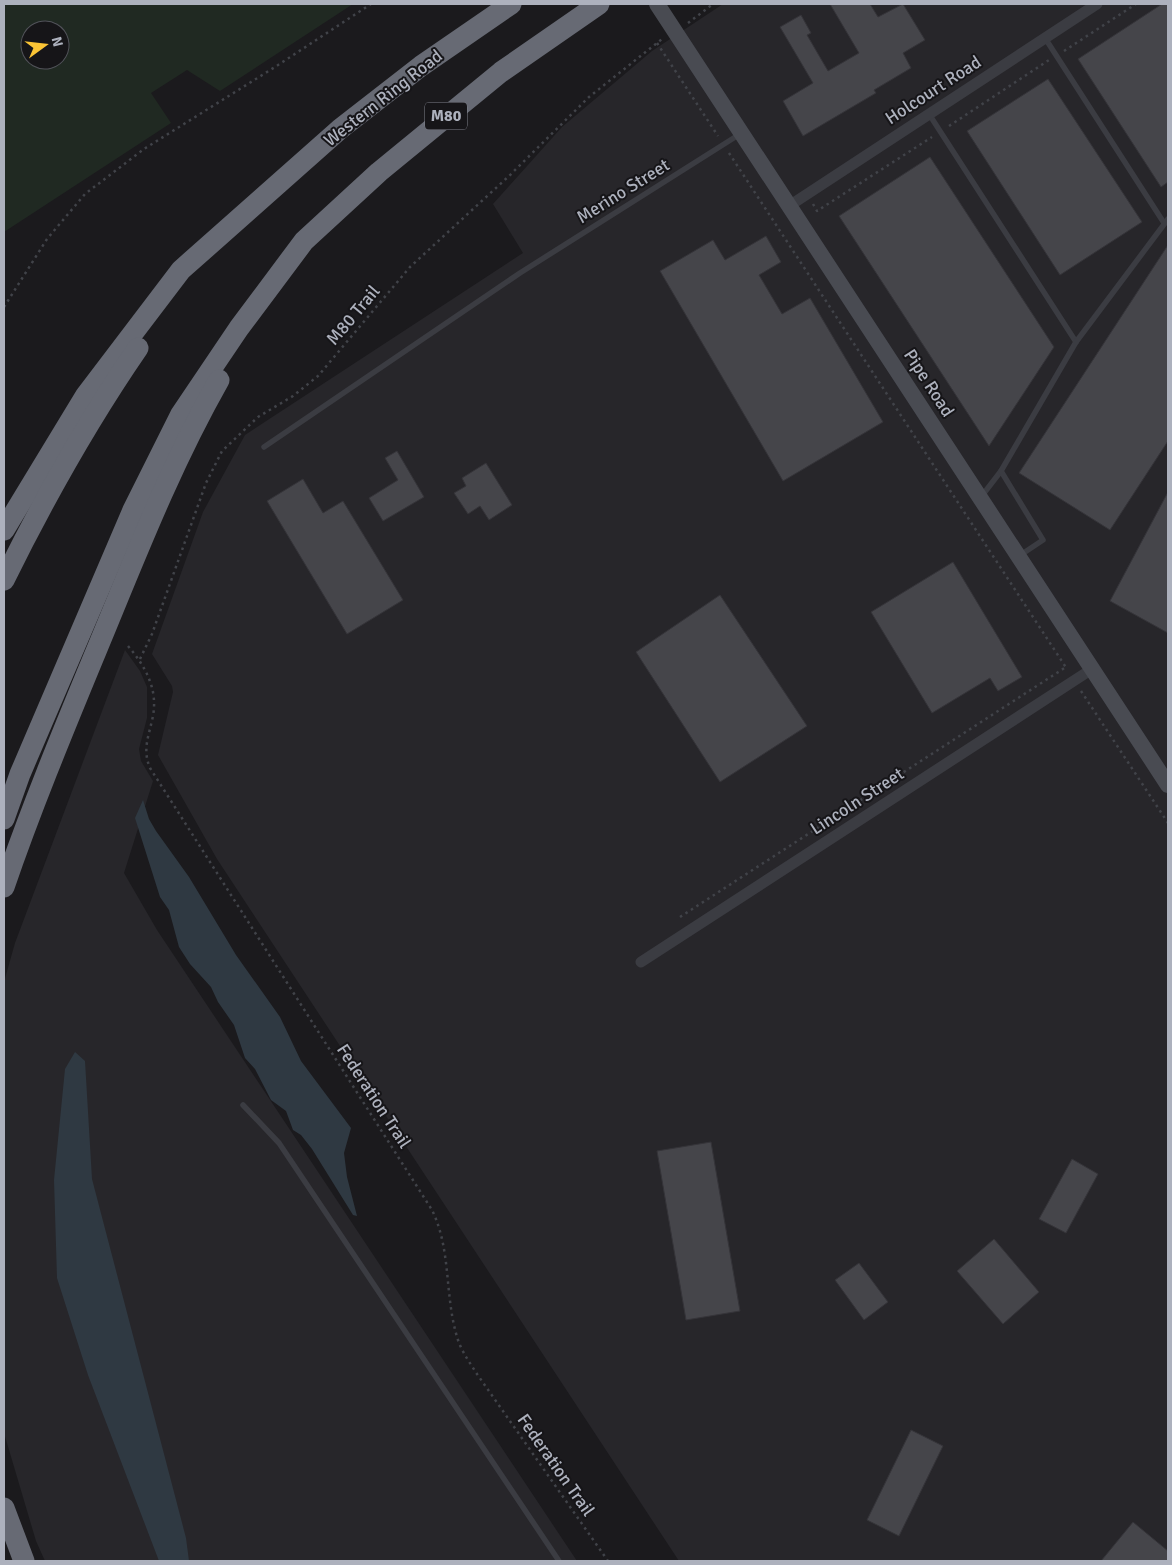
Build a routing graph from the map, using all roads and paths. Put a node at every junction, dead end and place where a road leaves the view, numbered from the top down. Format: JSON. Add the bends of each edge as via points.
{"nodes":[{"id":1,"x":371,"y":4,"type":"edge"},
{"id":2,"x":511,"y":4,"type":"edge"},
{"id":3,"x":599,"y":4,"type":"edge"},
{"id":4,"x":657,"y":4,"type":"edge"},
{"id":5,"x":713,"y":4,"type":"edge"},
{"id":6,"x":1097,"y":4,"type":"edge"},
{"id":7,"x":1136,"y":4,"type":"edge"},
{"id":8,"x":686,"y":25,"type":"dead end"},
{"id":9,"x":664,"y":38,"type":"dead end"},
{"id":10,"x":1045,"y":38,"type":"junction"},
{"id":11,"x":657,"y":43,"type":"junction"},
{"id":12,"x":1057,"y":56,"type":"junction"},
{"id":13,"x":929,"y":114,"type":"junction"},
{"id":14,"x":940,"y":131,"type":"junction"},
{"id":15,"x":742,"y":133,"type":"junction"},
{"id":16,"x":724,"y":146,"type":"junction"},
{"id":17,"x":806,"y":194,"type":"junction"},
{"id":18,"x":261,"y":200,"type":"junction"},
{"id":19,"x":789,"y":206,"type":"junction"},
{"id":20,"x":1166,"y":221,"type":"edge"},
{"id":21,"x":304,"y":241,"type":"junction"},
{"id":22,"x":4,"y":307,"type":"edge"},
{"id":23,"x":1076,"y":342,"type":"junction"},
{"id":24,"x":264,"y":447,"type":"dead end"},
{"id":25,"x":1001,"y":471,"type":"junction"},
{"id":26,"x":980,"y":498,"type":"junction"},
{"id":27,"x":4,"y":530,"type":"edge"},
{"id":28,"x":1019,"y":556,"type":"junction"},
{"id":29,"x":4,"y":580,"type":"edge"},
{"id":30,"x":128,"y":646,"type":"dead end"},
{"id":31,"x":139,"y":659,"type":"junction"},
{"id":32,"x":1066,"y":667,"type":"junction"},
{"id":33,"x":1092,"y":669,"type":"junction"},
{"id":34,"x":1075,"y":681,"type":"junction"},
{"id":35,"x":1168,"y":784,"type":"edge"},
{"id":36,"x":4,"y":819,"type":"edge"},
{"id":37,"x":1168,"y":823,"type":"edge"},
{"id":38,"x":4,"y":887,"type":"edge"},
{"id":39,"x":680,"y":917,"type":"dead end"},
{"id":40,"x":641,"y":962,"type":"dead end"},
{"id":41,"x":244,"y":1105,"type":"dead end"},
{"id":42,"x":4,"y":1508,"type":"edge"},
{"id":43,"x":24,"y":1561,"type":"edge"},
{"id":44,"x":559,"y":1561,"type":"edge"},
{"id":45,"x":608,"y":1561,"type":"edge"}],
"edges":[{"from":1,"to":22,"type":"path","via":[[144,149],[85,194],[47,239]]},
{"from":2,"to":18,"type":"highway","name":"Western Ring Road","via":[[421,66],[340,129]]},
{"from":3,"to":21,"type":"highway","number":"M80","via":[[458,106]]},
{"from":4,"to":15,"type":"street","name":"Pipe Road"},
{"from":5,"to":8,"type":"path"},
{"from":6,"to":10,"type":"street","name":"Holcourt Road"},
{"from":7,"to":12,"type":"path"},
{"from":9,"to":11,"type":"path","name":"M80 Trail"},
{"from":10,"to":12,"type":"lane"},
{"from":10,"to":13,"type":"street","name":"Holcourt Road"},
{"from":11,"to":16,"type":"path"},
{"from":11,"to":31,"type":"path","name":"M80 Trail","via":[[576,109],[410,267],[318,376],[258,417],[222,451],[206,482],[156,625]]},
{"from":12,"to":14,"type":"path"},
{"from":12,"to":20,"type":"lane"},
{"from":13,"to":14,"type":"lane"},
{"from":13,"to":17,"type":"street","name":"Holcourt Road"},
{"from":14,"to":17,"type":"path","via":[[817,210]]},
{"from":14,"to":23,"type":"lane"},
{"from":15,"to":16,"type":"lane","name":"Merino Street"},
{"from":15,"to":19,"type":"street","name":"Pipe Road"},
{"from":16,"to":24,"type":"lane","name":"Merino Street","via":[[520,273]]},
{"from":16,"to":32,"type":"path"},
{"from":17,"to":19,"type":"street","name":"Holcourt Road"},
{"from":18,"to":27,"type":"highway","via":[[181,270],[86,395]]},
{"from":18,"to":29,"type":"highway","via":[[189,278],[99,405],[57,475]]},
{"from":19,"to":26,"type":"street","name":"Pipe Road"},
{"from":20,"to":23,"type":"lane"},
{"from":21,"to":36,"type":"highway","via":[[239,328],[181,414],[133,510],[20,774]]},
{"from":21,"to":38,"type":"highway","via":[[193,426],[139,546],[40,788]]},
{"from":23,"to":25,"type":"lane"},
{"from":25,"to":26,"type":"lane"},
{"from":25,"to":28,"type":"lane","via":[[1043,540]]},
{"from":26,"to":28,"type":"street","name":"Pipe Road"},
{"from":28,"to":33,"type":"street","name":"Pipe Road"},
{"from":30,"to":31,"type":"path","name":"Federation Trail"},
{"from":31,"to":45,"type":"path","name":"Federation Trail","via":[[151,681],[154,704],[145,749],[150,768],[432,1210],[442,1239],[451,1311],[459,1342],[477,1374]]},
{"from":32,"to":34,"type":"path"},
{"from":32,"to":39,"type":"path"},
{"from":33,"to":34,"type":"street","name":"Lincoln Street"},
{"from":33,"to":35,"type":"street","name":"Pipe Road"},
{"from":34,"to":37,"type":"path"},
{"from":34,"to":40,"type":"street","name":"Lincoln Street"},
{"from":41,"to":44,"type":"lane","via":[[279,1143]]},
{"from":42,"to":43,"type":"highway"}]}
